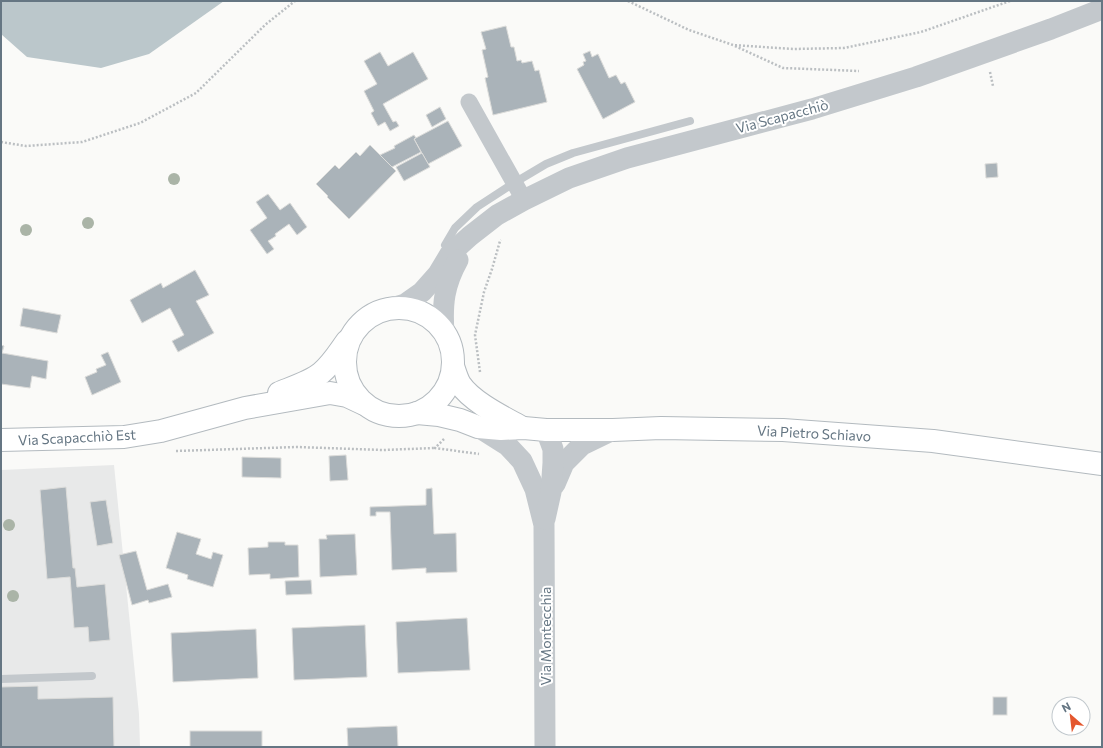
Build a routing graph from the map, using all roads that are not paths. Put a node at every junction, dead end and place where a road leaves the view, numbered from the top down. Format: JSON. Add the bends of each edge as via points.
{"nodes":[{"id":1,"x":1102,"y":9,"type":"edge"},
{"id":2,"x":469,"y":102,"type":"dead end"},
{"id":3,"x":690,"y":121,"type":"dead end"},
{"id":4,"x":519,"y":192,"type":"junction"},
{"id":5,"x":470,"y":236,"type":"junction"},
{"id":6,"x":445,"y":245,"type":"dead end"},
{"id":7,"x":388,"y":309,"type":"junction"},
{"id":8,"x":354,"y":331,"type":"junction"},
{"id":9,"x":444,"y":332,"type":"junction"},
{"id":10,"x":453,"y":366,"type":"junction"},
{"id":11,"x":364,"y":404,"type":"junction"},
{"id":12,"x":245,"y":408,"type":"junction"},
{"id":13,"x":417,"y":413,"type":"junction"},
{"id":14,"x":478,"y":427,"type":"junction"},
{"id":15,"x":524,"y":428,"type":"junction"},
{"id":16,"x":546,"y":430,"type":"junction"},
{"id":17,"x":613,"y":430,"type":"junction"},
{"id":18,"x":1,"y":440,"type":"edge"},
{"id":19,"x":1102,"y":464,"type":"edge"},
{"id":20,"x":551,"y":492,"type":"junction"},
{"id":21,"x":544,"y":525,"type":"junction"},
{"id":22,"x":92,"y":676,"type":"dead end"},
{"id":23,"x":1,"y":679,"type":"edge"},
{"id":24,"x":546,"y":747,"type":"edge"}],
"edges":[{"from":1,"to":4,"type":"street","name":"Via Scapacchiò","via":[[989,51],[820,107],[627,158]]},
{"from":2,"to":4,"type":"street"},
{"from":3,"to":4,"type":"lane","via":[[573,153],[546,164]]},
{"from":4,"to":5,"type":"street","name":"Via Scapacchiò","via":[[498,215]]},
{"from":4,"to":6,"type":"lane","via":[[478,207],[455,228]]},
{"from":5,"to":7,"type":"street","name":"Via Scapacchiò","via":[[450,254],[438,274],[422,292],[405,304]]},
{"from":5,"to":9,"type":"street","name":"Via Scapacchiò","via":[[450,274],[445,291],[442,312]]},
{"from":7,"to":8,"type":"main road","name":"Via Scapacchiò Est","via":[[369,317]]},
{"from":7,"to":9,"type":"main road","name":"Via Scapacchiò Est","via":[[404,308],[419,312],[433,320]]},
{"from":8,"to":11,"type":"main road","name":"Via Scapacchiò Est","via":[[344,361],[346,377],[353,392]]},
{"from":8,"to":12,"type":"main road","name":"Via Scapacchiò Est","via":[[321,373],[300,385]]},
{"from":9,"to":10,"type":"main road","name":"Via Scapacchiò Est","via":[[450,343]]},
{"from":10,"to":13,"type":"main road","name":"Via Scapacchiò Est","via":[[442,395],[431,406]]},
{"from":10,"to":15,"type":"main road","name":"Via Pietro Schiavo","via":[[460,384],[472,397]]},
{"from":11,"to":12,"type":"main road","name":"Via Scapacchiò Est","via":[[347,396],[330,393]]},
{"from":11,"to":13,"type":"main road","name":"Via Scapacchiò Est","via":[[389,415]]},
{"from":12,"to":18,"type":"main road","name":"Via Scapacchiò Est","via":[[161,431],[124,437]]},
{"from":13,"to":14,"type":"main road","name":"Via Pietro Schiavo","via":[[439,415]]},
{"from":14,"to":15,"type":"main road","name":"Via Pietro Schiavo"},
{"from":14,"to":21,"type":"street","name":"Via Montecchia","via":[[508,446],[522,461],[535,489]]},
{"from":15,"to":16,"type":"main road","name":"Via Pietro Schiavo"},
{"from":16,"to":17,"type":"main road","name":"Via Pietro Schiavo"},
{"from":16,"to":20,"type":"street","name":"Via Montecchia","via":[[553,449]]},
{"from":17,"to":19,"type":"main road","name":"Via Pietro Schiavo","via":[[784,430],[933,441]]},
{"from":17,"to":20,"type":"street","name":"Via Montecchia","via":[[582,445],[564,463]]},
{"from":20,"to":21,"type":"street","name":"Via Montecchia"},
{"from":21,"to":24,"type":"street","name":"Via Montecchia"},
{"from":22,"to":23,"type":"lane"}]}
